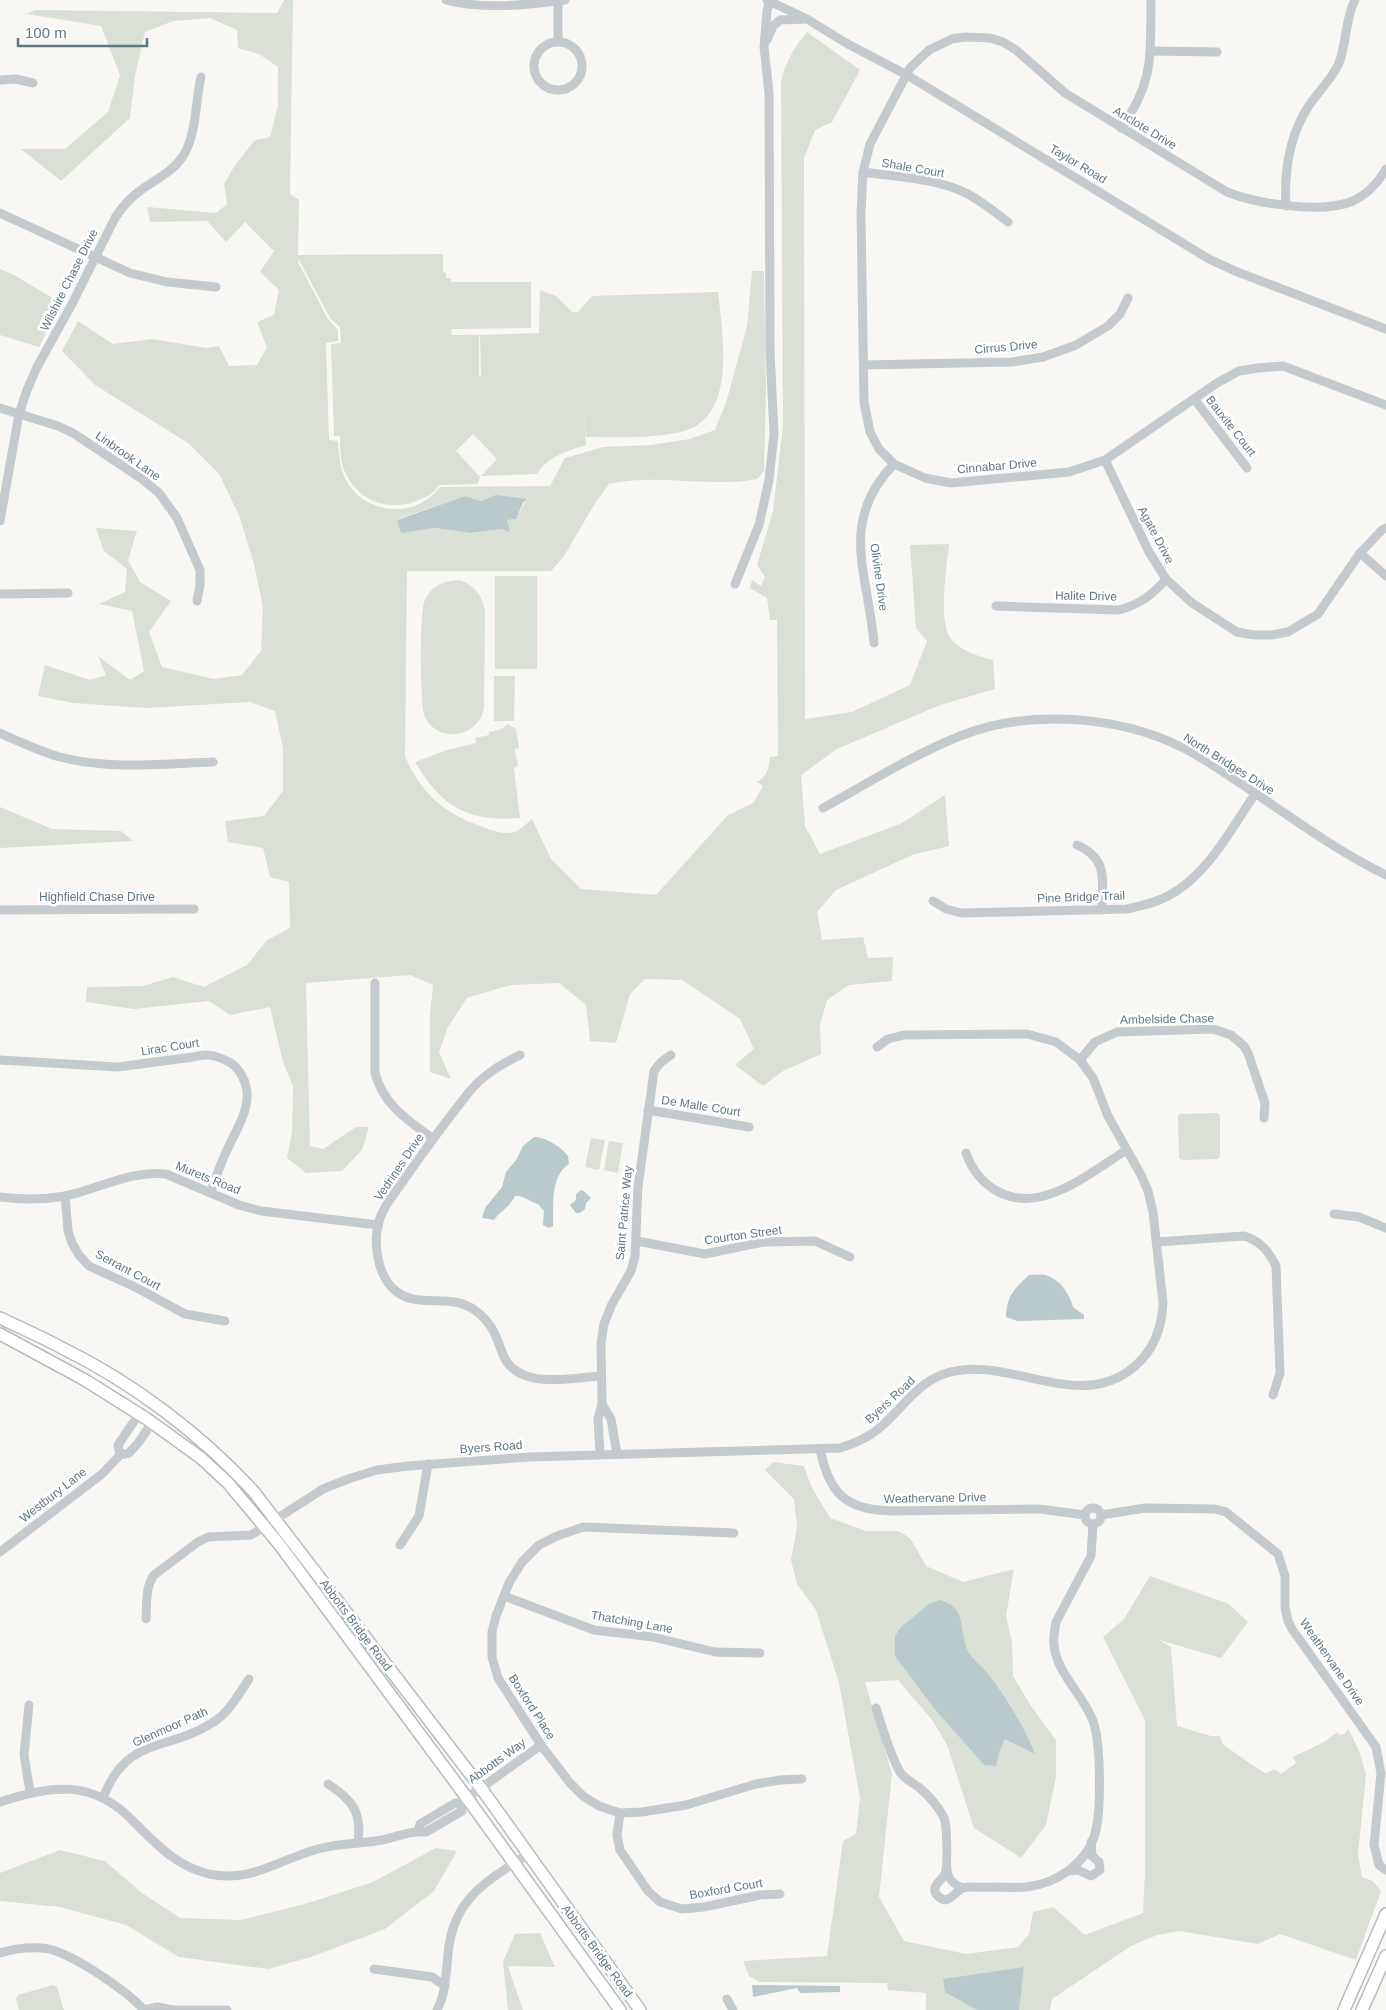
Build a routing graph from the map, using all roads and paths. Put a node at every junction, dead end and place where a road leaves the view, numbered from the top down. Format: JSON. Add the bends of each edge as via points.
{"nodes":[{"id":1,"x":446,"y":0,"type":"edge"},
{"id":2,"x":562,"y":0,"type":"edge"},
{"id":3,"x":769,"y":0,"type":"edge"},
{"id":4,"x":1151,"y":0,"type":"edge"},
{"id":5,"x":1354,"y":0,"type":"edge"},
{"id":6,"x":807,"y":19,"type":"junction"},
{"id":7,"x":558,"y":42,"type":"junction"},
{"id":8,"x":764,"y":47,"type":"junction"},
{"id":9,"x":1150,"y":51,"type":"junction"},
{"id":10,"x":1217,"y":52,"type":"dead end"},
{"id":11,"x":906,"y":76,"type":"junction"},
{"id":12,"x":201,"y":77,"type":"dead end"},
{"id":13,"x":0,"y":80,"type":"edge"},
{"id":14,"x":33,"y":83,"type":"dead end"},
{"id":15,"x":1121,"y":128,"type":"junction"},
{"id":16,"x":1386,"y":169,"type":"edge"},
{"id":17,"x":863,"y":172,"type":"junction"},
{"id":18,"x":1286,"y":206,"type":"junction"},
{"id":19,"x":0,"y":213,"type":"edge"},
{"id":20,"x":1008,"y":222,"type":"dead end"},
{"id":21,"x":96,"y":257,"type":"junction"},
{"id":22,"x":216,"y":287,"type":"dead end"},
{"id":23,"x":1128,"y":298,"type":"dead end"},
{"id":24,"x":1386,"y":329,"type":"edge"},
{"id":25,"x":864,"y":365,"type":"junction"},
{"id":26,"x":1195,"y":400,"type":"junction"},
{"id":27,"x":1386,"y":405,"type":"edge"},
{"id":28,"x":0,"y":408,"type":"edge"},
{"id":29,"x":19,"y":414,"type":"junction"},
{"id":30,"x":1105,"y":460,"type":"junction"},
{"id":31,"x":894,"y":464,"type":"junction"},
{"id":32,"x":1247,"y":468,"type":"dead end"},
{"id":33,"x":0,"y":521,"type":"edge"},
{"id":34,"x":1386,"y":528,"type":"edge"},
{"id":35,"x":1360,"y":553,"type":"junction"},
{"id":36,"x":1386,"y":576,"type":"edge"},
{"id":37,"x":1166,"y":579,"type":"junction"},
{"id":38,"x":735,"y":584,"type":"dead end"},
{"id":39,"x":68,"y":593,"type":"dead end"},
{"id":40,"x":0,"y":594,"type":"edge"},
{"id":41,"x":198,"y":601,"type":"dead end"},
{"id":42,"x":996,"y":606,"type":"dead end"},
{"id":43,"x":874,"y":643,"type":"dead end"},
{"id":44,"x":0,"y":733,"type":"edge"},
{"id":45,"x":213,"y":762,"type":"dead end"},
{"id":46,"x":1256,"y":794,"type":"junction"},
{"id":47,"x":823,"y":808,"type":"dead end"},
{"id":48,"x":1077,"y":845,"type":"dead end"},
{"id":49,"x":1386,"y":875,"type":"edge"},
{"id":50,"x":933,"y":901,"type":"dead end"},
{"id":51,"x":194,"y":909,"type":"dead end"},
{"id":52,"x":0,"y":910,"type":"edge"},
{"id":53,"x":1102,"y":910,"type":"junction"},
{"id":54,"x":375,"y":983,"type":"dead end"},
{"id":55,"x":877,"y":1046,"type":"dead end"},
{"id":56,"x":520,"y":1055,"type":"dead end"},
{"id":57,"x":671,"y":1055,"type":"dead end"},
{"id":58,"x":0,"y":1060,"type":"edge"},
{"id":59,"x":1080,"y":1060,"type":"junction"},
{"id":60,"x":648,"y":1110,"type":"junction"},
{"id":61,"x":1264,"y":1118,"type":"dead end"},
{"id":62,"x":748,"y":1127,"type":"dead end"},
{"id":63,"x":433,"y":1139,"type":"junction"},
{"id":64,"x":1127,"y":1150,"type":"junction"},
{"id":65,"x":966,"y":1154,"type":"dead end"},
{"id":66,"x":211,"y":1191,"type":"junction"},
{"id":67,"x":65,"y":1196,"type":"junction"},
{"id":68,"x":0,"y":1197,"type":"edge"},
{"id":69,"x":1334,"y":1214,"type":"dead end"},
{"id":70,"x":378,"y":1225,"type":"junction"},
{"id":71,"x":1386,"y":1228,"type":"edge"},
{"id":72,"x":637,"y":1241,"type":"junction"},
{"id":73,"x":1157,"y":1242,"type":"junction"},
{"id":74,"x":850,"y":1257,"type":"dead end"},
{"id":75,"x":0,"y":1318,"type":"edge"},
{"id":76,"x":225,"y":1321,"type":"dead end"},
{"id":77,"x":0,"y":1334,"type":"edge"},
{"id":78,"x":600,"y":1376,"type":"junction"},
{"id":79,"x":1273,"y":1395,"type":"dead end"},
{"id":80,"x":602,"y":1404,"type":"junction"},
{"id":81,"x":139,"y":1414,"type":"junction"},
{"id":82,"x":152,"y":1422,"type":"junction"},
{"id":83,"x":820,"y":1448,"type":"junction"},
{"id":84,"x":600,"y":1454,"type":"junction"},
{"id":85,"x":617,"y":1454,"type":"junction"},
{"id":86,"x":120,"y":1455,"type":"junction"},
{"id":87,"x":428,"y":1464,"type":"junction"},
{"id":88,"x":1085,"y":1515,"type":"junction"},
{"id":89,"x":1101,"y":1515,"type":"junction"},
{"id":90,"x":276,"y":1519,"type":"junction"},
{"id":91,"x":1093,"y":1524,"type":"junction"},
{"id":92,"x":266,"y":1527,"type":"junction"},
{"id":93,"x":734,"y":1533,"type":"dead end"},
{"id":94,"x":400,"y":1545,"type":"dead end"},
{"id":95,"x":0,"y":1552,"type":"edge"},
{"id":96,"x":504,"y":1596,"type":"junction"},
{"id":97,"x":146,"y":1619,"type":"dead end"},
{"id":98,"x":760,"y":1653,"type":"dead end"},
{"id":99,"x":249,"y":1679,"type":"dead end"},
{"id":100,"x":29,"y":1705,"type":"dead end"},
{"id":101,"x":876,"y":1708,"type":"dead end"},
{"id":102,"x":1369,"y":1735,"type":"junction"},
{"id":103,"x":541,"y":1745,"type":"junction"},
{"id":104,"x":1386,"y":1748,"type":"edge"},
{"id":105,"x":1386,"y":1768,"type":"edge"},
{"id":106,"x":802,"y":1779,"type":"dead end"},
{"id":107,"x":1380,"y":1782,"type":"junction"},
{"id":108,"x":328,"y":1784,"type":"dead end"},
{"id":109,"x":481,"y":1788,"type":"junction"},
{"id":110,"x":30,"y":1792,"type":"junction"},
{"id":111,"x":103,"y":1798,"type":"junction"},
{"id":112,"x":463,"y":1800,"type":"junction"},
{"id":113,"x":0,"y":1802,"type":"edge"},
{"id":114,"x":620,"y":1813,"type":"junction"},
{"id":115,"x":1091,"y":1842,"type":"junction"},
{"id":116,"x":358,"y":1843,"type":"junction"},
{"id":117,"x":528,"y":1854,"type":"junction"},
{"id":118,"x":514,"y":1863,"type":"junction"},
{"id":119,"x":946,"y":1866,"type":"junction"},
{"id":120,"x":1386,"y":1870,"type":"edge"},
{"id":121,"x":1066,"y":1872,"type":"junction"},
{"id":122,"x":963,"y":1888,"type":"junction"},
{"id":123,"x":780,"y":1894,"type":"dead end"},
{"id":124,"x":1386,"y":1914,"type":"edge"},
{"id":125,"x":0,"y":1953,"type":"edge"},
{"id":126,"x":1386,"y":1956,"type":"edge"},
{"id":127,"x":374,"y":1969,"type":"dead end"},
{"id":128,"x":445,"y":1986,"type":"junction"},
{"id":129,"x":727,"y":1999,"type":"dead end"},
{"id":130,"x":144,"y":2010,"type":"edge"},
{"id":131,"x":227,"y":2010,"type":"edge"},
{"id":132,"x":437,"y":2010,"type":"edge"},
{"id":133,"x":620,"y":2010,"type":"edge"},
{"id":134,"x":640,"y":2010,"type":"edge"},
{"id":135,"x":733,"y":2010,"type":"edge"},
{"id":136,"x":1344,"y":2010,"type":"edge"},
{"id":137,"x":1362,"y":2010,"type":"edge"}],
"edges":[{"from":1,"to":2,"type":"street","via":[[498,6]]},
{"from":2,"to":7,"type":"street"},
{"from":3,"to":6,"type":"street","name":"Taylor Road"},
{"from":3,"to":8,"type":"street"},
{"from":4,"to":9,"type":"street"},
{"from":5,"to":18,"type":"street","via":[[1338,64],[1308,108],[1294,137],[1286,171]]},
{"from":6,"to":8,"type":"street","via":[[780,20],[773,26]]},
{"from":6,"to":11,"type":"street","name":"Taylor Road"},
{"from":7,"to":7,"type":"street","via":[[540,51],[535,67],[536,75],[546,86],[554,89],[575,83],[582,67],[577,50]]},
{"from":8,"to":38,"type":"street","via":[[769,93],[770,350],[774,434],[769,480],[759,525]]},
{"from":9,"to":10,"type":"street"},
{"from":9,"to":15,"type":"street","via":[[1143,91]]},
{"from":11,"to":15,"type":"street","name":"Anclote Drive","via":[[919,58],[940,43],[965,37],[990,38],[1016,50],[1065,93]]},
{"from":11,"to":17,"type":"street","name":"Cinnabar Drive","via":[[870,144]]},
{"from":11,"to":24,"type":"street","name":"Taylor Road","via":[[1209,259],[1235,272]]},
{"from":12,"to":21,"type":"street","name":"Wilshire Chase Drive","via":[[191,136],[184,155],[171,171],[139,191],[124,206]]},
{"from":13,"to":14,"type":"street"},
{"from":15,"to":18,"type":"street","name":"Anclote Drive","via":[[1227,192],[1256,202]]},
{"from":16,"to":18,"type":"street","name":"Anclote Drive","via":[[1368,191],[1352,201],[1326,206]]},
{"from":17,"to":20,"type":"street","name":"Shale Court","via":[[945,185],[966,193]]},
{"from":17,"to":25,"type":"street","name":"Cinnabar Drive"},
{"from":19,"to":21,"type":"street"},
{"from":21,"to":22,"type":"street","via":[[149,279]]},
{"from":21,"to":29,"type":"street","name":"Wilshire Chase Drive","via":[[37,367]]},
{"from":23,"to":25,"type":"street","name":"Cirrus Drive","via":[[1120,314],[1108,326],[1076,345],[1043,357],[1012,362]]},
{"from":25,"to":31,"type":"street","name":"Cinnabar Drive","via":[[864,402],[870,432],[879,449]]},
{"from":26,"to":27,"type":"street","name":"Cinnabar Drive","via":[[1239,371],[1283,366]]},
{"from":26,"to":30,"type":"street","name":"Cinnabar Drive"},
{"from":26,"to":32,"type":"street","name":"Bauxite Court"},
{"from":28,"to":29,"type":"street","name":"Linbrook Lane"},
{"from":29,"to":33,"type":"street","name":"Wilshire Chase Drive"},
{"from":29,"to":41,"type":"street","name":"Linbrook Lane","via":[[73,433],[159,493],[177,518],[200,570]]},
{"from":30,"to":31,"type":"street","name":"Cinnabar Drive","via":[[1069,472],[951,483],[925,478]]},
{"from":30,"to":37,"type":"street","name":"Agate Drive","via":[[1149,552]]},
{"from":31,"to":43,"type":"street","name":"Olivine Drive","via":[[873,490],[861,525],[860,548]]},
{"from":34,"to":35,"type":"street","name":"Agate Drive"},
{"from":35,"to":36,"type":"street"},
{"from":35,"to":37,"type":"street","name":"Agate Drive","via":[[1318,614],[1288,632],[1271,635],[1237,632],[1192,603]]},
{"from":37,"to":42,"type":"street","name":"Halite Drive","via":[[1157,590],[1134,606],[1119,610]]},
{"from":39,"to":40,"type":"street"},
{"from":44,"to":45,"type":"street","via":[[37,749],[82,762],[125,766]]},
{"from":46,"to":47,"type":"street","name":"North Bridges Drive","via":[[1197,756],[1154,736],[1104,723],[1052,720],[1004,724],[961,736]]},
{"from":46,"to":49,"type":"street","name":"North Bridges Drive","via":[[1341,851]]},
{"from":46,"to":53,"type":"street","name":"Pine Bridge Trail","via":[[1206,864],[1185,886],[1147,905]]},
{"from":48,"to":53,"type":"street","via":[[1090,851],[1099,861]]},
{"from":50,"to":53,"type":"street","name":"Pine Bridge Trail","via":[[961,913]]},
{"from":51,"to":52,"type":"street","name":"Highfield Chase Drive"},
{"from":54,"to":63,"type":"street","via":[[375,1073],[378,1085],[392,1107]]},
{"from":55,"to":59,"type":"street","name":"Byers Road","via":[[904,1035],[1027,1034],[1056,1042]]},
{"from":56,"to":63,"type":"street","name":"Vedrines Drive","via":[[478,1082]]},
{"from":57,"to":60,"type":"street","name":"Saint Patrice Way","via":[[654,1071]]},
{"from":58,"to":66,"type":"street","name":"Lirac Court","via":[[118,1067],[205,1054],[216,1055],[233,1064],[246,1085],[247,1099],[242,1119]]},
{"from":59,"to":61,"type":"street","name":"Ambelside Chase","via":[[1095,1042],[1117,1032],[1223,1031],[1238,1040],[1248,1053],[1265,1103]]},
{"from":59,"to":64,"type":"street","name":"Byers Road","via":[[1093,1078],[1108,1116]]},
{"from":60,"to":62,"type":"street","name":"De Malle Court"},
{"from":60,"to":72,"type":"street","name":"Saint Patrice Way","via":[[638,1187]]},
{"from":63,"to":70,"type":"street","name":"Vedrines Drive","via":[[389,1202]]},
{"from":64,"to":65,"type":"street","via":[[1058,1192],[1030,1199],[1009,1196],[989,1187],[973,1170]]},
{"from":64,"to":73,"type":"street","name":"Byers Road","via":[[1148,1191]]},
{"from":66,"to":67,"type":"street","name":"Murets Road","via":[[166,1174],[153,1173]]},
{"from":66,"to":70,"type":"street","name":"Murets Road","via":[[239,1205],[261,1211]]},
{"from":67,"to":68,"type":"street","name":"Murets Road","via":[[25,1200]]},
{"from":67,"to":76,"type":"street","name":"Serrant Court","via":[[72,1243],[89,1266],[185,1314]]},
{"from":69,"to":71,"type":"street","via":[[1359,1217]]},
{"from":70,"to":78,"type":"street","name":"Vedrines Drive","via":[[377,1248],[383,1276],[397,1292],[416,1300],[455,1302],[475,1310],[493,1329],[508,1362],[525,1376],[541,1379]]},
{"from":72,"to":74,"type":"street","name":"Courton Street","via":[[705,1254],[764,1242],[815,1241]]},
{"from":72,"to":78,"type":"street","name":"Saint Patrice Way","via":[[631,1271],[604,1324]]},
{"from":73,"to":79,"type":"street","via":[[1244,1236],[1254,1239],[1270,1253],[1276,1266],[1280,1373]]},
{"from":73,"to":83,"type":"street","name":"Byers Road","via":[[1162,1318],[1152,1347],[1128,1373],[1095,1386],[1077,1387],[984,1370],[943,1374],[916,1391],[877,1430],[861,1441],[840,1448]]},
{"from":75,"to":90,"type":"main road","name":"Abbotts Bridge Road","via":[[116,1378],[169,1415],[230,1466]]},
{"from":77,"to":81,"type":"main road","name":"Abbotts Bridge Road","via":[[85,1380]]},
{"from":78,"to":80,"type":"street","name":"Saint Patrice Way"},
{"from":80,"to":84,"type":"street","name":"Saint Patrice Way","via":[[598,1419]]},
{"from":80,"to":85,"type":"street","name":"Saint Patrice Way","via":[[611,1419]]},
{"from":81,"to":82,"type":"main road","name":"Abbotts Bridge Road"},
{"from":81,"to":86,"type":"street","name":"Westbury Lane","via":[[118,1445]]},
{"from":82,"to":86,"type":"street","name":"Westbury Lane","via":[[129,1454]]},
{"from":82,"to":92,"type":"main road","name":"Abbotts Bridge Road","via":[[201,1458],[228,1483]]},
{"from":83,"to":85,"type":"street","name":"Byers Road"},
{"from":83,"to":88,"type":"street","name":"Weathervane Drive","via":[[823,1466],[834,1489],[861,1508],[874,1511],[1040,1509]]},
{"from":84,"to":85,"type":"street","name":"Byers Road"},
{"from":84,"to":87,"type":"street","name":"Byers Road"},
{"from":86,"to":95,"type":"street","name":"Westbury Lane","via":[[102,1474]]},
{"from":87,"to":90,"type":"street","name":"Byers Road","via":[[377,1470],[348,1478],[323,1489]]},
{"from":87,"to":94,"type":"street","via":[[419,1516]]},
{"from":88,"to":89,"type":"street","via":[[1094,1508]]},
{"from":88,"to":91,"type":"street","via":[[1086,1521]]},
{"from":89,"to":91,"type":"street"},
{"from":89,"to":102,"type":"street","name":"Weathervane Drive","via":[[1145,1508],[1200,1508],[1226,1512],[1237,1520],[1278,1554],[1285,1576],[1285,1607],[1292,1629]]},
{"from":90,"to":92,"type":"street","name":"Byers Road"},
{"from":90,"to":109,"type":"main road","name":"Abbotts Bridge Road"},
{"from":91,"to":115,"type":"street","via":[[1091,1556],[1056,1622],[1054,1645],[1058,1659],[1096,1730],[1098,1804]]},
{"from":92,"to":97,"type":"street","name":"Byers Road","via":[[251,1535],[208,1537],[154,1575],[147,1591]]},
{"from":92,"to":112,"type":"main road","name":"Abbotts Bridge Road"},
{"from":93,"to":96,"type":"street","name":"Boxford Place","via":[[582,1528],[539,1545],[522,1562]]},
{"from":96,"to":98,"type":"street","name":"Thatching Lane","via":[[594,1630],[653,1636],[716,1652]]},
{"from":96,"to":103,"type":"street","name":"Boxford Place","via":[[492,1632],[492,1657],[498,1678]]},
{"from":99,"to":111,"type":"street","name":"Glenmoor Path","via":[[230,1707],[212,1723],[148,1748],[129,1759],[113,1777]]},
{"from":100,"to":110,"type":"street","via":[[24,1755]]},
{"from":101,"to":119,"type":"street","via":[[900,1772],[924,1792],[945,1818]]},
{"from":102,"to":104,"type":"street","name":"Weathervane Drive","via":[[1379,1746]]},
{"from":102,"to":107,"type":"street","name":"Weathervane Drive","via":[[1379,1759]]},
{"from":103,"to":109,"type":"street","name":"Abbotts Way"},
{"from":103,"to":114,"type":"street","name":"Boxford Place","via":[[583,1796]]},
{"from":105,"to":107,"type":"street","name":"Weathervane Drive"},
{"from":106,"to":114,"type":"street","name":"Boxford Place","via":[[756,1784],[686,1805]]},
{"from":107,"to":120,"type":"street","name":"Weathervane Drive","via":[[1374,1845],[1380,1865]]},
{"from":108,"to":116,"type":"street","via":[[345,1795],[354,1807],[359,1825]]},
{"from":109,"to":112,"type":"street","name":"Abbotts Way"},
{"from":109,"to":117,"type":"main road","name":"Abbotts Bridge Road"},
{"from":110,"to":111,"type":"street","via":[[68,1788]]},
{"from":110,"to":113,"type":"street"},
{"from":111,"to":116,"type":"street","via":[[125,1813],[170,1857],[189,1868],[210,1874],[246,1875],[320,1848]]},
{"from":112,"to":116,"type":"street","name":"Abbotts Way","via":[[462,1811],[426,1832]]},
{"from":112,"to":118,"type":"main road","name":"Abbotts Bridge Road"},
{"from":114,"to":123,"type":"street","name":"Boxford Court","via":[[617,1835],[620,1850],[648,1892],[660,1902],[682,1909]]},
{"from":115,"to":121,"type":"street","via":[[1080,1860]]},
{"from":115,"to":121,"type":"street","via":[[1090,1850],[1099,1862],[1100,1870],[1091,1876],[1078,1870]]},
{"from":117,"to":118,"type":"street"},
{"from":117,"to":134,"type":"main road","name":"Abbotts Bridge Road"},
{"from":118,"to":128,"type":"street","via":[[480,1886],[462,1909],[449,1941]]},
{"from":118,"to":133,"type":"main road","name":"Abbotts Bridge Road"},
{"from":119,"to":122,"type":"street","via":[[951,1880]]},
{"from":119,"to":122,"type":"street","via":[[936,1885],[938,1897],[950,1899]]},
{"from":121,"to":122,"type":"street","via":[[1042,1884],[1026,1887]]},
{"from":124,"to":136,"type":"main road"},
{"from":125,"to":130,"type":"street","via":[[12,1949],[44,1948],[60,1953],[102,1977]]},
{"from":126,"to":137,"type":"main road"},
{"from":127,"to":128,"type":"street","via":[[432,1977]]},
{"from":128,"to":132,"type":"street"},
{"from":129,"to":135,"type":"street"},
{"from":130,"to":131,"type":"street","via":[[157,2007]]}]}
